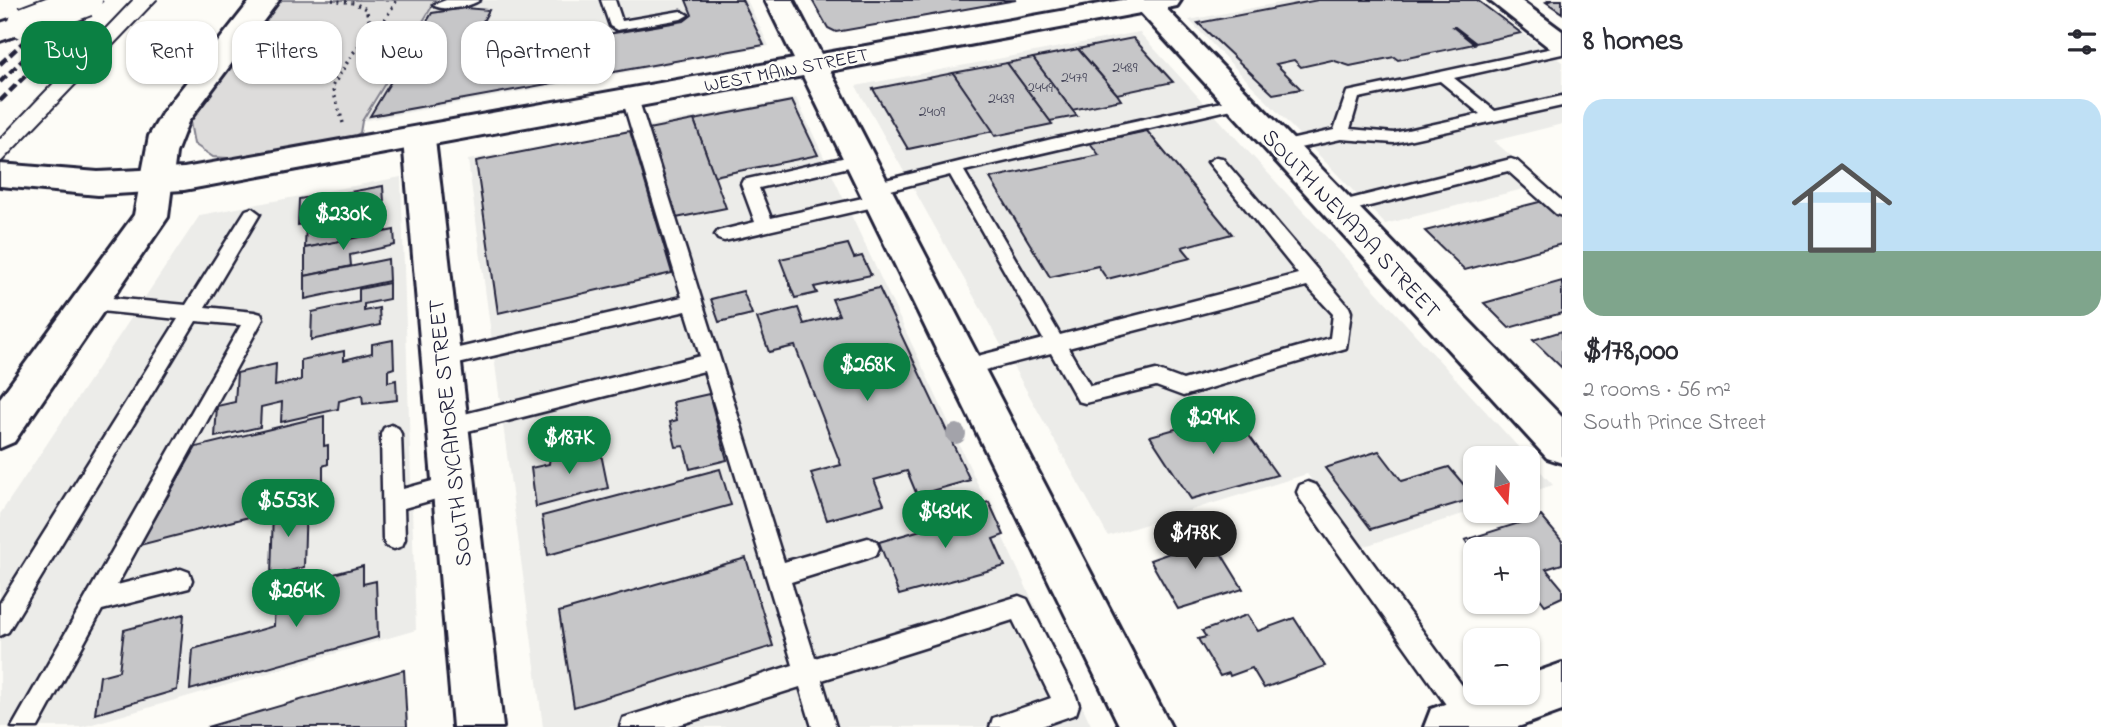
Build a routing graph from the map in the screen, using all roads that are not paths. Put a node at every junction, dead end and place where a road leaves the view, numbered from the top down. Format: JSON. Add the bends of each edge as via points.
{"nodes":[{"id":1,"x":86,"y":0,"type":"edge"},
{"id":2,"x":265,"y":0,"type":"edge"},
{"id":3,"x":473,"y":0,"type":"edge"},
{"id":4,"x":608,"y":0,"type":"edge"},
{"id":5,"x":779,"y":0,"type":"edge"},
{"id":6,"x":1503,"y":0,"type":"edge"},
{"id":7,"x":1152,"y":1,"type":"edge"},
{"id":8,"x":440,"y":5,"type":"dead end"},
{"id":9,"x":681,"y":15,"type":"dead end"},
{"id":10,"x":13,"y":28,"type":"edge"},
{"id":11,"x":1562,"y":44,"type":"edge"},
{"id":12,"x":1562,"y":50,"type":"edge"},
{"id":13,"x":812,"y":64,"type":"junction"},
{"id":14,"x":1442,"y":75,"type":"junction"},
{"id":15,"x":630,"y":99,"type":"junction"},
{"id":16,"x":1562,"y":101,"type":"edge"},
{"id":17,"x":1240,"y":103,"type":"junction"},
{"id":18,"x":1493,"y":117,"type":"junction"},
{"id":19,"x":1341,"y":134,"type":"junction"},
{"id":20,"x":419,"y":139,"type":"junction"},
{"id":21,"x":1281,"y":147,"type":"junction"},
{"id":22,"x":1216,"y":162,"type":"dead end"},
{"id":23,"x":956,"y":169,"type":"junction"},
{"id":24,"x":12,"y":177,"type":"edge"},
{"id":25,"x":158,"y":182,"type":"junction"},
{"id":26,"x":872,"y":182,"type":"junction"},
{"id":27,"x":1338,"y":208,"type":"junction"},
{"id":28,"x":1562,"y":210,"type":"edge"},
{"id":29,"x":252,"y":214,"type":"dead end"},
{"id":30,"x":765,"y":226,"type":"junction"},
{"id":31,"x":724,"y":235,"type":"dead end"},
{"id":32,"x":1311,"y":278,"type":"junction"},
{"id":33,"x":693,"y":302,"type":"junction"},
{"id":34,"x":91,"y":303,"type":"junction"},
{"id":35,"x":193,"y":313,"type":"junction"},
{"id":36,"x":1054,"y":344,"type":"junction"},
{"id":37,"x":441,"y":360,"type":"junction"},
{"id":38,"x":711,"y":361,"type":"junction"},
{"id":39,"x":965,"y":366,"type":"junction"},
{"id":40,"x":448,"y":427,"type":"junction"},
{"id":41,"x":0,"y":430,"type":"edge"},
{"id":42,"x":391,"y":434,"type":"dead end"},
{"id":43,"x":1562,"y":445,"type":"edge"},
{"id":44,"x":454,"y":485,"type":"junction"},
{"id":45,"x":1308,"y":492,"type":"dead end"},
{"id":46,"x":393,"y":500,"type":"junction"},
{"id":47,"x":394,"y":539,"type":"dead end"},
{"id":48,"x":868,"y":548,"type":"dead end"},
{"id":49,"x":777,"y":575,"type":"junction"},
{"id":50,"x":181,"y":580,"type":"dead end"},
{"id":51,"x":95,"y":601,"type":"junction"},
{"id":52,"x":0,"y":624,"type":"edge"},
{"id":53,"x":809,"y":674,"type":"junction"},
{"id":54,"x":1562,"y":687,"type":"edge"},
{"id":55,"x":1478,"y":721,"type":"edge"},
{"id":56,"x":24,"y":727,"type":"edge"},
{"id":57,"x":478,"y":727,"type":"edge"},
{"id":58,"x":632,"y":727,"type":"edge"},
{"id":59,"x":824,"y":727,"type":"edge"},
{"id":60,"x":1002,"y":727,"type":"edge"},
{"id":61,"x":1146,"y":727,"type":"edge"}],
"edges":[{"from":1,"to":10,"type":"street","bridge":true},
{"from":2,"to":25,"type":"street","via":[[174,120],[160,153]]},
{"from":3,"to":8,"type":"lane"},
{"from":4,"to":9,"type":"lane","via":[[617,26]]},
{"from":5,"to":13,"type":"street"},
{"from":6,"to":11,"type":"street"},
{"from":7,"to":13,"type":"street","name":"WEST MAIN STREET"},
{"from":7,"to":17,"type":"street","name":"SOUTH NEVADA STREET"},
{"from":12,"to":14,"type":"lane"},
{"from":13,"to":15,"type":"street","name":"WEST MAIN STREET"},
{"from":13,"to":26,"type":"street"},
{"from":14,"to":18,"type":"lane"},
{"from":14,"to":19,"type":"lane","via":[[1352,95]]},
{"from":15,"to":20,"type":"street","name":"WEST MAIN STREET"},
{"from":15,"to":33,"type":"lane"},
{"from":16,"to":18,"type":"lane"},
{"from":17,"to":21,"type":"street","name":"SOUTH NEVADA STREET"},
{"from":17,"to":23,"type":"lane"},
{"from":18,"to":19,"type":"lane","via":[[1394,138]]},
{"from":19,"to":21,"type":"lane"},
{"from":20,"to":25,"type":"street","name":"WEST MAIN STREET"},
{"from":20,"to":37,"type":"street","name":"SOUTH SYCAMORE STREET"},
{"from":21,"to":27,"type":"street","name":"SOUTH NEVADA STREET"},
{"from":22,"to":32,"type":"lane"},
{"from":23,"to":26,"type":"lane"},
{"from":23,"to":36,"type":"lane"},
{"from":24,"to":25,"type":"street","name":"WEST MAIN STREET","via":[[75,183]]},
{"from":25,"to":34,"type":"street","via":[[152,218]]},
{"from":26,"to":30,"type":"lane"},
{"from":26,"to":30,"type":"lane","via":[[750,184]]},
{"from":26,"to":39,"type":"street"},
{"from":27,"to":28,"type":"lane","via":[[1511,165]]},
{"from":27,"to":43,"type":"street","name":"SOUTH NEVADA STREET"},
{"from":29,"to":35,"type":"lane"},
{"from":30,"to":31,"type":"lane"},
{"from":32,"to":36,"type":"lane"},
{"from":32,"to":36,"type":"lane","via":[[1342,313],[1339,343],[1183,388],[1156,378],[1085,396]]},
{"from":33,"to":37,"type":"lane"},
{"from":33,"to":38,"type":"lane"},
{"from":34,"to":35,"type":"lane"},
{"from":34,"to":41,"type":"street"},
{"from":35,"to":51,"type":"lane","via":[[254,319]]},
{"from":35,"to":52,"type":"lane"},
{"from":36,"to":39,"type":"lane"},
{"from":37,"to":40,"type":"street","name":"SOUTH SYCAMORE STREET"},
{"from":38,"to":40,"type":"lane"},
{"from":38,"to":49,"type":"lane"},
{"from":39,"to":61,"type":"street"},
{"from":40,"to":44,"type":"street","name":"SOUTH SYCAMORE STREET"},
{"from":42,"to":46,"type":"lane"},
{"from":44,"to":46,"type":"lane"},
{"from":44,"to":57,"type":"street","name":"SOUTH SYCAMORE STREET"},
{"from":45,"to":55,"type":"lane"},
{"from":46,"to":47,"type":"lane"},
{"from":48,"to":49,"type":"lane"},
{"from":49,"to":53,"type":"lane"},
{"from":50,"to":51,"type":"lane"},
{"from":51,"to":56,"type":"lane"},
{"from":53,"to":58,"type":"lane"},
{"from":53,"to":59,"type":"lane"},
{"from":53,"to":60,"type":"lane","via":[[1019,607],[1067,705]]},
{"from":54,"to":55,"type":"street"}]}
